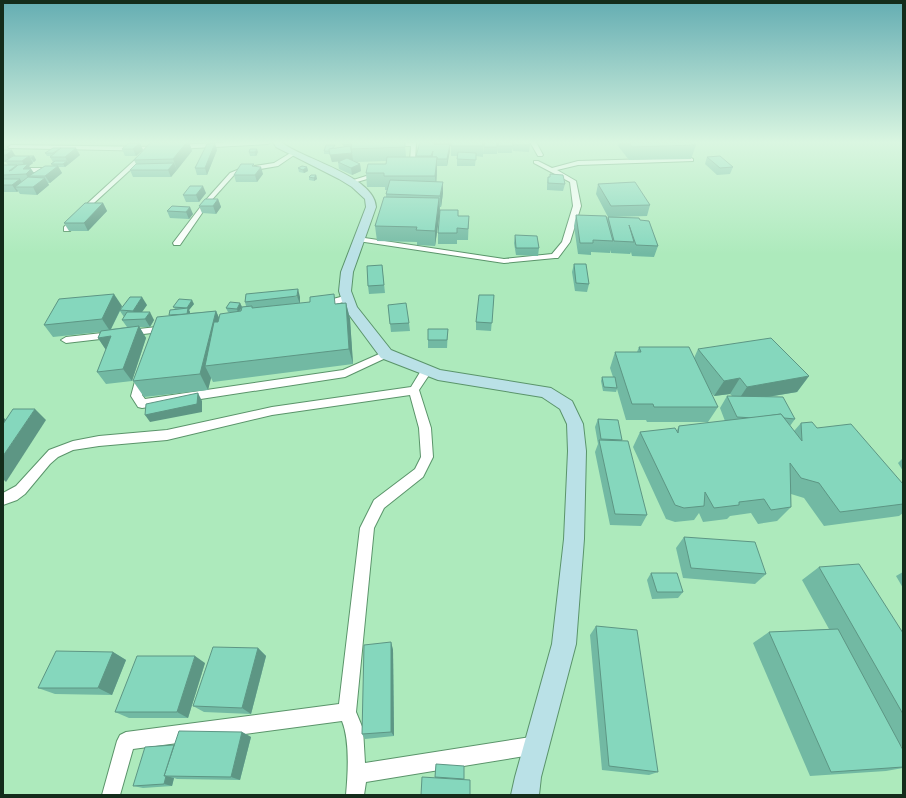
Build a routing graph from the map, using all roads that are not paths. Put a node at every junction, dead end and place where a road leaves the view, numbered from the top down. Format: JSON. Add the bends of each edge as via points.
{"nodes":[{"id":1,"x":117,"y":179,"type":"edge"},
{"id":2,"x":227,"y":179,"type":"edge"},
{"id":3,"x":345,"y":179,"type":"edge"},
{"id":4,"x":359,"y":179,"type":"edge"},
{"id":5,"x":568,"y":179,"type":"edge"},
{"id":6,"x":350,"y":182,"type":"junction"},
{"id":7,"x":67,"y":229,"type":"edge"},
{"id":8,"x":358,"y":240,"type":"junction"},
{"id":9,"x":177,"y":243,"type":"dead end"},
{"id":10,"x":348,"y":298,"type":"junction"},
{"id":11,"x":314,"y":307,"type":"edge"},
{"id":12,"x":172,"y":328,"type":"edge"},
{"id":13,"x":157,"y":330,"type":"junction"},
{"id":14,"x":66,"y":340,"type":"dead end"},
{"id":15,"x":153,"y":344,"type":"edge"},
{"id":16,"x":386,"y":354,"type":"junction"},
{"id":17,"x":146,"y":365,"type":"edge"},
{"id":18,"x":426,"y":372,"type":"junction"},
{"id":19,"x":414,"y":390,"type":"junction"},
{"id":20,"x":3,"y":499,"type":"edge"},
{"id":21,"x":347,"y":712,"type":"junction"},
{"id":22,"x":537,"y":745,"type":"junction"},
{"id":23,"x":357,"y":774,"type":"junction"},
{"id":24,"x":111,"y":795,"type":"edge"},
{"id":25,"x":355,"y":795,"type":"edge"},
{"id":26,"x":525,"y":795,"type":"edge"}],
"edges":[{"from":1,"to":7,"type":"street"},
{"from":2,"to":9,"type":"street"},
{"from":3,"to":6,"type":"main road"},
{"from":4,"to":6,"type":"street"},
{"from":5,"to":8,"type":"street","via":[[572,181],[577,206],[566,242],[555,256],[504,261]]},
{"from":6,"to":8,"type":"main road","via":[[370,198],[371,207]]},
{"from":8,"to":10,"type":"main road","via":[[347,272],[345,292]]},
{"from":10,"to":11,"type":"street"},
{"from":10,"to":16,"type":"main road","via":[[351,308]]},
{"from":12,"to":13,"type":"street"},
{"from":13,"to":14,"type":"street"},
{"from":13,"to":15,"type":"street"},
{"from":16,"to":17,"type":"street","via":[[345,372],[142,404],[136,396]]},
{"from":16,"to":18,"type":"main road"},
{"from":18,"to":19,"type":"street"},
{"from":18,"to":22,"type":"main road","via":[[545,392],[566,404],[575,424],[577,451],[574,539],[564,644]]},
{"from":19,"to":20,"type":"street","via":[[253,415],[168,434],[82,444],[61,449],[49,457],[29,483],[11,497]]},
{"from":19,"to":21,"type":"street","via":[[425,428],[427,457],[419,473],[379,504],[367,528]]},
{"from":21,"to":23,"type":"street","via":[[354,729]]},
{"from":21,"to":24,"type":"street","via":[[126,741]]},
{"from":22,"to":23,"type":"street"},
{"from":22,"to":26,"type":"main road"},
{"from":23,"to":25,"type":"street"}]}
